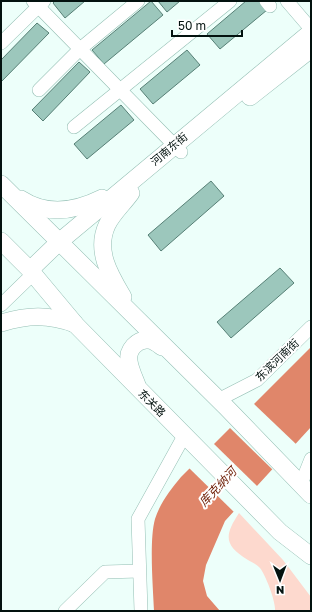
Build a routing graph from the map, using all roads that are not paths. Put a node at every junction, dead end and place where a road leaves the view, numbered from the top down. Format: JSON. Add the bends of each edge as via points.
{"nodes":[{"id":1,"x":138,"y":1,"type":"edge"},
{"id":2,"x":230,"y":1,"type":"edge"},
{"id":3,"x":287,"y":1,"type":"edge"},
{"id":4,"x":39,"y":3,"type":"edge"},
{"id":5,"x":311,"y":30,"type":"edge"},
{"id":6,"x":1,"y":44,"type":"edge"},
{"id":7,"x":80,"y":49,"type":"junction"},
{"id":8,"x":311,"y":49,"type":"edge"},
{"id":9,"x":39,"y":90,"type":"dead end"},
{"id":10,"x":120,"y":90,"type":"junction"},
{"id":11,"x":74,"y":127,"type":"dead end"},
{"id":12,"x":178,"y":148,"type":"junction"},
{"id":13,"x":2,"y":186,"type":"edge"},
{"id":14,"x":128,"y":190,"type":"junction"},
{"id":15,"x":1,"y":241,"type":"edge"},
{"id":16,"x":62,"y":245,"type":"junction"},
{"id":17,"x":33,"y":274,"type":"junction"},
{"id":18,"x":1,"y":304,"type":"edge"},
{"id":19,"x":134,"y":316,"type":"junction"},
{"id":20,"x":1,"y":323,"type":"edge"},
{"id":21,"x":76,"y":325,"type":"junction"},
{"id":22,"x":311,"y":327,"type":"edge"},
{"id":23,"x":169,"y":351,"type":"junction"},
{"id":24,"x":138,"y":389,"type":"junction"},
{"id":25,"x":222,"y":404,"type":"junction"},
{"id":26,"x":190,"y":441,"type":"junction"},
{"id":27,"x":311,"y":459,"type":"edge"},
{"id":28,"x":303,"y":486,"type":"edge"},
{"id":29,"x":311,"y":556,"type":"edge"},
{"id":30,"x":140,"y":571,"type":"junction"},
{"id":31,"x":65,"y":611,"type":"edge"},
{"id":32,"x":141,"y":611,"type":"edge"}],
"edges":[{"from":1,"to":7,"type":"street"},
{"from":2,"to":10,"type":"street"},
{"from":3,"to":5,"type":"street"},
{"from":4,"to":6,"type":"street"},
{"from":4,"to":7,"type":"street"},
{"from":5,"to":12,"type":"main road","name":"河南东街"},
{"from":7,"to":9,"type":"street"},
{"from":7,"to":10,"type":"street"},
{"from":8,"to":12,"type":"main road","name":"河南东街"},
{"from":10,"to":11,"type":"street"},
{"from":10,"to":12,"type":"street"},
{"from":12,"to":14,"type":"main road","name":"河南东街"},
{"from":13,"to":14,"type":"main road","via":[[28,203],[55,210],[86,206]]},
{"from":13,"to":16,"type":"main road"},
{"from":14,"to":16,"type":"main road","name":"河南东街"},
{"from":14,"to":19,"type":"main road","via":[[107,224],[102,247],[108,272]]},
{"from":15,"to":17,"type":"main road","name":"东关路"},
{"from":16,"to":17,"type":"main road","name":"河南东街"},
{"from":16,"to":19,"type":"main road"},
{"from":17,"to":18,"type":"street"},
{"from":17,"to":21,"type":"main road","name":"东关路"},
{"from":19,"to":23,"type":"main road"},
{"from":20,"to":21,"type":"main road","via":[[34,316],[48,316]]},
{"from":21,"to":24,"type":"main road","name":"东关路"},
{"from":22,"to":25,"type":"street","name":"东滨河南街","via":[[257,380]]},
{"from":23,"to":24,"type":"main road","via":[[148,340],[133,347],[129,361]]},
{"from":23,"to":25,"type":"main road"},
{"from":24,"to":26,"type":"main road","name":"东关路"},
{"from":25,"to":28,"type":"main road"},
{"from":26,"to":29,"type":"main road","name":"东关路","via":[[280,532]]},
{"from":26,"to":30,"type":"street","via":[[138,519]]},
{"from":27,"to":28,"type":"street"},
{"from":30,"to":31,"type":"street","via":[[105,572]]},
{"from":30,"to":32,"type":"street"}]}
